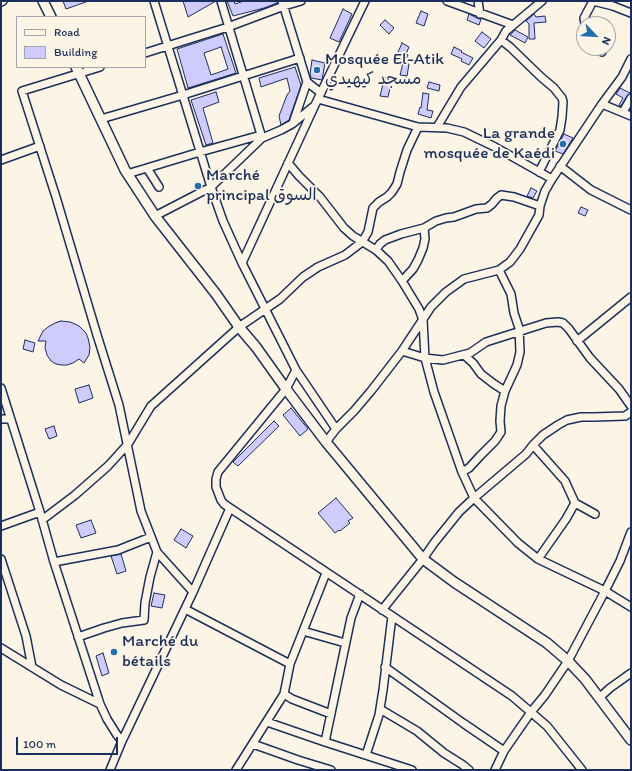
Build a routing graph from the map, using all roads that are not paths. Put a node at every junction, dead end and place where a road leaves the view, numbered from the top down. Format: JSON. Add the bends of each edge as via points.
{"nodes":[{"id":1,"x":44,"y":1,"type":"edge"},
{"id":2,"x":154,"y":1,"type":"edge"},
{"id":3,"x":220,"y":1,"type":"edge"},
{"id":4,"x":301,"y":1,"type":"edge"},
{"id":5,"x":365,"y":1,"type":"edge"},
{"id":6,"x":446,"y":1,"type":"edge"},
{"id":7,"x":478,"y":1,"type":"edge"},
{"id":8,"x":542,"y":1,"type":"edge"},
{"id":9,"x":593,"y":1,"type":"edge"},
{"id":10,"x":283,"y":4,"type":"edge"},
{"id":11,"x":631,"y":13,"type":"edge"},
{"id":12,"x":480,"y":14,"type":"junction"},
{"id":13,"x":51,"y":16,"type":"edge"},
{"id":14,"x":585,"y":16,"type":"edge"},
{"id":15,"x":513,"y":25,"type":"junction"},
{"id":16,"x":228,"y":27,"type":"junction"},
{"id":17,"x":501,"y":40,"type":"junction"},
{"id":18,"x":168,"y":46,"type":"junction"},
{"id":19,"x":146,"y":53,"type":"edge"},
{"id":20,"x":300,"y":58,"type":"junction"},
{"id":21,"x":631,"y":59,"type":"edge"},
{"id":22,"x":93,"y":68,"type":"edge"},
{"id":23,"x":78,"y":70,"type":"edge"},
{"id":24,"x":243,"y":76,"type":"junction"},
{"id":25,"x":308,"y":82,"type":"junction"},
{"id":26,"x":184,"y":95,"type":"junction"},
{"id":27,"x":631,"y":98,"type":"edge"},
{"id":28,"x":318,"y":99,"type":"junction"},
{"id":29,"x":602,"y":104,"type":"junction"},
{"id":30,"x":623,"y":112,"type":"junction"},
{"id":31,"x":631,"y":116,"type":"edge"},
{"id":32,"x":101,"y":119,"type":"junction"},
{"id":33,"x":292,"y":124,"type":"junction"},
{"id":34,"x":418,"y":127,"type":"junction"},
{"id":35,"x":437,"y":127,"type":"junction"},
{"id":36,"x":261,"y":136,"type":"junction"},
{"id":37,"x":40,"y":146,"type":"junction"},
{"id":38,"x":200,"y":152,"type":"junction"},
{"id":39,"x":1,"y":160,"type":"edge"},
{"id":40,"x":288,"y":163,"type":"junction"},
{"id":41,"x":560,"y":166,"type":"junction"},
{"id":42,"x":147,"y":168,"type":"junction"},
{"id":43,"x":538,"y":172,"type":"junction"},
{"id":44,"x":127,"y":174,"type":"junction"},
{"id":45,"x":552,"y":179,"type":"junction"},
{"id":46,"x":159,"y":187,"type":"dead end"},
{"id":47,"x":211,"y":187,"type":"junction"},
{"id":48,"x":540,"y":206,"type":"junction"},
{"id":49,"x":631,"y":210,"type":"edge"},
{"id":50,"x":156,"y":216,"type":"junction"},
{"id":51,"x":424,"y":228,"type":"junction"},
{"id":52,"x":362,"y":242,"type":"junction"},
{"id":53,"x":376,"y":250,"type":"junction"},
{"id":54,"x":242,"y":263,"type":"junction"},
{"id":55,"x":499,"y":270,"type":"junction"},
{"id":56,"x":402,"y":281,"type":"junction"},
{"id":57,"x":631,"y":297,"type":"edge"},
{"id":58,"x":266,"y":310,"type":"junction"},
{"id":59,"x":422,"y":320,"type":"junction"},
{"id":60,"x":239,"y":327,"type":"junction"},
{"id":61,"x":520,"y":332,"type":"junction"},
{"id":62,"x":577,"y":341,"type":"junction"},
{"id":63,"x":402,"y":351,"type":"junction"},
{"id":64,"x":464,"y":354,"type":"junction"},
{"id":65,"x":424,"y":358,"type":"junction"},
{"id":66,"x":296,"y":370,"type":"junction"},
{"id":67,"x":1,"y":388,"type":"edge"},
{"id":68,"x":286,"y":389,"type":"junction"},
{"id":69,"x":505,"y":390,"type":"junction"},
{"id":70,"x":631,"y":406,"type":"edge"},
{"id":71,"x":631,"y":412,"type":"edge"},
{"id":72,"x":1,"y":419,"type":"edge"},
{"id":73,"x":10,"y":419,"type":"junction"},
{"id":74,"x":336,"y":429,"type":"junction"},
{"id":75,"x":326,"y":442,"type":"junction"},
{"id":76,"x":128,"y":444,"type":"junction"},
{"id":77,"x":533,"y":445,"type":"junction"},
{"id":78,"x":462,"y":472,"type":"junction"},
{"id":79,"x":474,"y":498,"type":"junction"},
{"id":80,"x":575,"y":503,"type":"junction"},
{"id":81,"x":230,"y":508,"type":"junction"},
{"id":82,"x":40,"y":512,"type":"junction"},
{"id":83,"x":595,"y":514,"type":"dead end"},
{"id":84,"x":42,"y":520,"type":"junction"},
{"id":85,"x":1,"y":526,"type":"edge"},
{"id":86,"x":631,"y":532,"type":"edge"},
{"id":87,"x":151,"y":537,"type":"junction"},
{"id":88,"x":629,"y":545,"type":"edge"},
{"id":89,"x":157,"y":552,"type":"junction"},
{"id":90,"x":1,"y":559,"type":"edge"},
{"id":91,"x":423,"y":559,"type":"junction"},
{"id":92,"x":538,"y":559,"type":"junction"},
{"id":93,"x":54,"y":562,"type":"junction"},
{"id":94,"x":326,"y":573,"type":"junction"},
{"id":95,"x":605,"y":591,"type":"junction"},
{"id":96,"x":193,"y":592,"type":"junction"},
{"id":97,"x":360,"y":594,"type":"junction"},
{"id":98,"x":631,"y":607,"type":"edge"},
{"id":99,"x":185,"y":609,"type":"junction"},
{"id":100,"x":382,"y":610,"type":"junction"},
{"id":101,"x":392,"y":616,"type":"junction"},
{"id":102,"x":303,"y":631,"type":"junction"},
{"id":103,"x":78,"y":637,"type":"junction"},
{"id":104,"x":345,"y":643,"type":"junction"},
{"id":105,"x":1,"y":648,"type":"edge"},
{"id":106,"x":568,"y":661,"type":"junction"},
{"id":107,"x":290,"y":664,"type":"junction"},
{"id":108,"x":32,"y":667,"type":"junction"},
{"id":109,"x":385,"y":667,"type":"junction"},
{"id":110,"x":631,"y":673,"type":"edge"},
{"id":111,"x":284,"y":694,"type":"junction"},
{"id":112,"x":599,"y":698,"type":"junction"},
{"id":113,"x":100,"y":704,"type":"junction"},
{"id":114,"x":380,"y":709,"type":"junction"},
{"id":115,"x":531,"y":712,"type":"junction"},
{"id":116,"x":330,"y":714,"type":"junction"},
{"id":117,"x":267,"y":722,"type":"junction"},
{"id":118,"x":631,"y":740,"type":"edge"},
{"id":119,"x":122,"y":741,"type":"junction"},
{"id":120,"x":325,"y":742,"type":"junction"},
{"id":121,"x":253,"y":744,"type":"junction"},
{"id":122,"x":504,"y":751,"type":"junction"},
{"id":123,"x":366,"y":755,"type":"junction"},
{"id":124,"x":387,"y":762,"type":"junction"},
{"id":125,"x":315,"y":768,"type":"edge"},
{"id":126,"x":110,"y":770,"type":"edge"},
{"id":127,"x":236,"y":770,"type":"edge"},
{"id":128,"x":331,"y":770,"type":"edge"},
{"id":129,"x":384,"y":770,"type":"edge"},
{"id":130,"x":412,"y":770,"type":"edge"},
{"id":131,"x":469,"y":770,"type":"edge"},
{"id":132,"x":495,"y":770,"type":"edge"},
{"id":133,"x":582,"y":770,"type":"edge"}],
"edges":[{"from":1,"to":13,"type":"street"},
{"from":2,"to":18,"type":"street"},
{"from":3,"to":16,"type":"street"},
{"from":4,"to":10,"type":"street"},
{"from":5,"to":28,"type":"street"},
{"from":6,"to":12,"type":"street"},
{"from":7,"to":12,"type":"street"},
{"from":8,"to":15,"type":"street"},
{"from":9,"to":11,"type":"street"},
{"from":9,"to":14,"type":"street"},
{"from":10,"to":16,"type":"street"},
{"from":10,"to":20,"type":"street"},
{"from":12,"to":15,"type":"street"},
{"from":15,"to":17,"type":"street","via":[[506,30]]},
{"from":16,"to":18,"type":"street"},
{"from":16,"to":24,"type":"street"},
{"from":17,"to":35,"type":"street","via":[[461,87]]},
{"from":17,"to":43,"type":"street","via":[[562,98],[560,130]]},
{"from":18,"to":19,"type":"street"},
{"from":18,"to":26,"type":"street"},
{"from":20,"to":24,"type":"street"},
{"from":20,"to":25,"type":"street"},
{"from":21,"to":29,"type":"street","via":[[622,77]]},
{"from":22,"to":23,"type":"street"},
{"from":23,"to":32,"type":"street"},
{"from":23,"to":37,"type":"street","via":[[22,91]]},
{"from":24,"to":26,"type":"street"},
{"from":24,"to":36,"type":"street"},
{"from":25,"to":28,"type":"street"},
{"from":25,"to":33,"type":"street"},
{"from":26,"to":32,"type":"street"},
{"from":26,"to":38,"type":"street"},
{"from":27,"to":30,"type":"street"},
{"from":28,"to":33,"type":"street"},
{"from":28,"to":34,"type":"street"},
{"from":28,"to":40,"type":"street"},
{"from":29,"to":30,"type":"street"},
{"from":29,"to":41,"type":"street"},
{"from":30,"to":31,"type":"street"},
{"from":32,"to":44,"type":"street"},
{"from":33,"to":36,"type":"street"},
{"from":34,"to":35,"type":"street"},
{"from":34,"to":52,"type":"street","via":[[407,150],[397,184],[387,197],[373,208],[368,232]]},
{"from":35,"to":43,"type":"street","via":[[464,132],[495,146]]},
{"from":36,"to":38,"type":"street"},
{"from":36,"to":47,"type":"street"},
{"from":37,"to":39,"type":"street"},
{"from":37,"to":76,"type":"street","via":[[119,405]]},
{"from":38,"to":42,"type":"street"},
{"from":38,"to":47,"type":"street"},
{"from":40,"to":52,"type":"street","via":[[320,197],[344,228]]},
{"from":40,"to":54,"type":"street"},
{"from":41,"to":45,"type":"street"},
{"from":41,"to":49,"type":"street","via":[[591,190]]},
{"from":42,"to":44,"type":"street"},
{"from":42,"to":46,"type":"street"},
{"from":43,"to":45,"type":"street"},
{"from":44,"to":50,"type":"street"},
{"from":45,"to":48,"type":"street"},
{"from":47,"to":50,"type":"street"},
{"from":47,"to":54,"type":"street"},
{"from":48,"to":51,"type":"street","via":[[501,195],[487,208],[436,221]]},
{"from":48,"to":55,"type":"street","via":[[539,215],[520,249],[510,262]]},
{"from":50,"to":60,"type":"street"},
{"from":51,"to":53,"type":"street","via":[[385,240]]},
{"from":51,"to":56,"type":"street","via":[[423,248],[413,269]]},
{"from":52,"to":53,"type":"street"},
{"from":52,"to":58,"type":"street","via":[[345,255],[303,277]]},
{"from":53,"to":56,"type":"street","via":[[388,261]]},
{"from":54,"to":58,"type":"street"},
{"from":55,"to":59,"type":"street","via":[[464,279],[446,292]]},
{"from":55,"to":61,"type":"street","via":[[511,294]]},
{"from":56,"to":59,"type":"street","via":[[419,309]]},
{"from":57,"to":62,"type":"street"},
{"from":58,"to":60,"type":"street"},
{"from":58,"to":66,"type":"street"},
{"from":59,"to":63,"type":"street"},
{"from":59,"to":65,"type":"street"},
{"from":60,"to":68,"type":"street"},
{"from":60,"to":76,"type":"street","via":[[151,406]]},
{"from":61,"to":62,"type":"street","via":[[546,323],[558,322],[563,323]]},
{"from":61,"to":64,"type":"street","via":[[486,342]]},
{"from":61,"to":69,"type":"street","via":[[517,365]]},
{"from":62,"to":70,"type":"street"},
{"from":63,"to":65,"type":"street"},
{"from":63,"to":74,"type":"street","via":[[371,391]]},
{"from":64,"to":65,"type":"street","via":[[443,360]]},
{"from":64,"to":69,"type":"street","via":[[481,374]]},
{"from":65,"to":78,"type":"street"},
{"from":66,"to":68,"type":"street"},
{"from":66,"to":74,"type":"street"},
{"from":67,"to":73,"type":"street"},
{"from":68,"to":75,"type":"street"},
{"from":68,"to":81,"type":"street","via":[[218,472],[216,487],[221,500]]},
{"from":69,"to":78,"type":"street","via":[[501,406],[501,432],[469,468]]},
{"from":71,"to":77,"type":"street","via":[[625,416],[581,417],[567,420],[543,435]]},
{"from":72,"to":73,"type":"street"},
{"from":73,"to":82,"type":"street"},
{"from":74,"to":75,"type":"street"},
{"from":75,"to":91,"type":"street"},
{"from":76,"to":84,"type":"street","via":[[108,466]]},
{"from":76,"to":87,"type":"street","via":[[141,511]]},
{"from":77,"to":79,"type":"street","via":[[526,454]]},
{"from":77,"to":80,"type":"street","via":[[565,481]]},
{"from":78,"to":79,"type":"street"},
{"from":79,"to":91,"type":"street","via":[[459,512]]},
{"from":79,"to":92,"type":"street","via":[[518,543]]},
{"from":80,"to":83,"type":"street"},
{"from":80,"to":92,"type":"street"},
{"from":81,"to":94,"type":"street"},
{"from":81,"to":96,"type":"street"},
{"from":82,"to":84,"type":"street"},
{"from":82,"to":85,"type":"street"},
{"from":84,"to":93,"type":"street"},
{"from":86,"to":88,"type":"street"},
{"from":87,"to":89,"type":"street"},
{"from":87,"to":93,"type":"street","via":[[118,550]]},
{"from":88,"to":95,"type":"street"},
{"from":89,"to":96,"type":"street"},
{"from":89,"to":103,"type":"street","via":[[145,603],[144,620],[110,626]]},
{"from":90,"to":108,"type":"street","via":[[26,636]]},
{"from":91,"to":100,"type":"street"},
{"from":91,"to":106,"type":"street","via":[[547,642]]},
{"from":92,"to":95,"type":"street"},
{"from":93,"to":103,"type":"street"},
{"from":94,"to":97,"type":"street"},
{"from":94,"to":102,"type":"street"},
{"from":95,"to":98,"type":"street"},
{"from":95,"to":106,"type":"street"},
{"from":96,"to":99,"type":"street"},
{"from":97,"to":100,"type":"street"},
{"from":97,"to":104,"type":"street"},
{"from":99,"to":107,"type":"street"},
{"from":99,"to":119,"type":"street"},
{"from":100,"to":101,"type":"street"},
{"from":101,"to":109,"type":"street"},
{"from":101,"to":115,"type":"street","via":[[512,696]]},
{"from":102,"to":104,"type":"street"},
{"from":102,"to":107,"type":"street"},
{"from":103,"to":113,"type":"street"},
{"from":104,"to":116,"type":"street"},
{"from":105,"to":108,"type":"street"},
{"from":106,"to":112,"type":"street"},
{"from":106,"to":115,"type":"street","via":[[546,695]]},
{"from":107,"to":111,"type":"street"},
{"from":108,"to":113,"type":"street"},
{"from":109,"to":114,"type":"street"},
{"from":109,"to":122,"type":"street"},
{"from":110,"to":112,"type":"street"},
{"from":111,"to":116,"type":"street"},
{"from":111,"to":117,"type":"street"},
{"from":112,"to":118,"type":"street"},
{"from":113,"to":119,"type":"street"},
{"from":114,"to":123,"type":"street"},
{"from":114,"to":131,"type":"street","via":[[417,731]]},
{"from":115,"to":122,"type":"street"},
{"from":115,"to":133,"type":"street","via":[[547,726]]},
{"from":116,"to":120,"type":"street"},
{"from":117,"to":120,"type":"street"},
{"from":117,"to":121,"type":"street"},
{"from":119,"to":126,"type":"street"},
{"from":120,"to":123,"type":"street"},
{"from":121,"to":125,"type":"street"},
{"from":121,"to":127,"type":"street"},
{"from":122,"to":132,"type":"street"},
{"from":123,"to":124,"type":"street"},
{"from":124,"to":129,"type":"street"},
{"from":124,"to":130,"type":"street"},
{"from":125,"to":128,"type":"street"}]}
